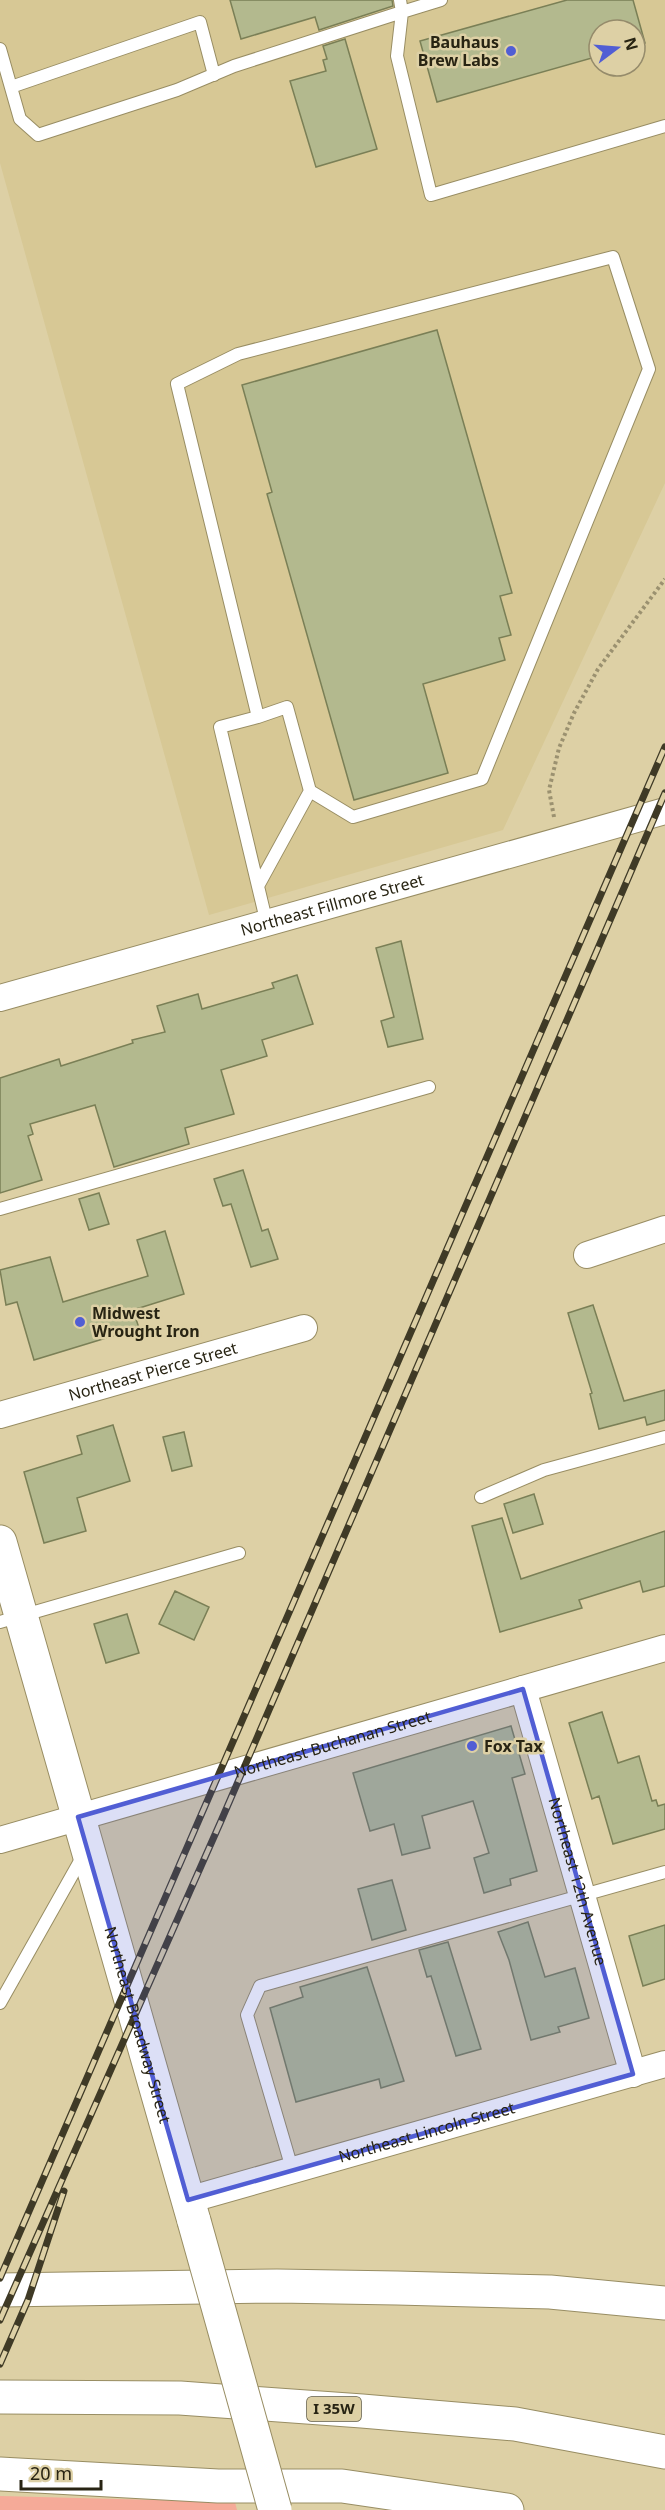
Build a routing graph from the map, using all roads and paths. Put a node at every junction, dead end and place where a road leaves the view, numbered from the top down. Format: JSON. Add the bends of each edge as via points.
{"nodes":[{"id":1,"x":441,"y":0,"type":"edge"},
{"id":2,"x":401,"y":6,"type":"edge"},
{"id":3,"x":0,"y":49,"type":"edge"},
{"id":4,"x":214,"y":75,"type":"junction"},
{"id":5,"x":11,"y":87,"type":"junction"},
{"id":6,"x":665,"y":126,"type":"edge"},
{"id":7,"x":665,"y":579,"type":"edge"},
{"id":8,"x":258,"y":717,"type":"junction"},
{"id":9,"x":310,"y":791,"type":"junction"},
{"id":10,"x":665,"y":811,"type":"edge"},
{"id":11,"x":558,"y":841,"type":"junction"},
{"id":12,"x":258,"y":886,"type":"junction"},
{"id":13,"x":267,"y":924,"type":"junction"},
{"id":14,"x":0,"y":998,"type":"edge"},
{"id":15,"x":429,"y":1087,"type":"dead end"},
{"id":16,"x":0,"y":1209,"type":"edge"},
{"id":17,"x":665,"y":1229,"type":"edge"},
{"id":18,"x":587,"y":1255,"type":"dead end"},
{"id":19,"x":304,"y":1328,"type":"dead end"},
{"id":20,"x":0,"y":1415,"type":"edge"},
{"id":21,"x":665,"y":1437,"type":"edge"},
{"id":22,"x":480,"y":1497,"type":"dead end"},
{"id":23,"x":0,"y":1542,"type":"edge"},
{"id":24,"x":239,"y":1552,"type":"dead end"},
{"id":25,"x":11,"y":1619,"type":"edge"},
{"id":26,"x":665,"y":1648,"type":"edge"},
{"id":27,"x":523,"y":1689,"type":"junction"},
{"id":28,"x":83,"y":1832,"type":"junction"},
{"id":29,"x":0,"y":1839,"type":"edge"},
{"id":30,"x":665,"y":1872,"type":"edge"},
{"id":31,"x":582,"y":1897,"type":"junction"},
{"id":32,"x":0,"y":2003,"type":"edge"},
{"id":33,"x":665,"y":2064,"type":"edge"},
{"id":34,"x":633,"y":2074,"type":"junction"},
{"id":35,"x":293,"y":2172,"type":"junction"},
{"id":36,"x":191,"y":2211,"type":"junction"},
{"id":37,"x":0,"y":2290,"type":"edge"},
{"id":38,"x":665,"y":2303,"type":"edge"},
{"id":39,"x":0,"y":2397,"type":"edge"},
{"id":40,"x":665,"y":2452,"type":"edge"},
{"id":41,"x":0,"y":2474,"type":"edge"},
{"id":42,"x":275,"y":2510,"type":"edge"},
{"id":43,"x":507,"y":2510,"type":"edge"}],
"edges":[{"from":1,"to":2,"type":"lane"},
{"from":2,"to":4,"type":"lane"},
{"from":2,"to":6,"type":"lane","via":[[397,56],[431,195]]},
{"from":3,"to":5,"type":"lane"},
{"from":4,"to":5,"type":"lane","via":[[38,135],[20,119]]},
{"from":4,"to":5,"type":"lane","via":[[200,22]]},
{"from":7,"to":11,"type":"path","via":[[598,669],[559,748],[549,790]]},
{"from":8,"to":9,"type":"lane","via":[[286,707]]},
{"from":8,"to":9,"type":"lane","via":[[177,384],[238,354],[613,257],[649,369],[482,779],[353,817]]},
{"from":8,"to":12,"type":"lane","via":[[220,728]]},
{"from":9,"to":12,"type":"lane"},
{"from":10,"to":11,"type":"street","name":"Northeast Fillmore Street"},
{"from":11,"to":13,"type":"street","name":"Northeast Fillmore Street"},
{"from":12,"to":13,"type":"lane"},
{"from":13,"to":14,"type":"street","name":"Northeast Fillmore Street"},
{"from":15,"to":16,"type":"lane"},
{"from":17,"to":18,"type":"street"},
{"from":19,"to":20,"type":"street","name":"Northeast Pierce Street"},
{"from":21,"to":22,"type":"lane","via":[[544,1470]]},
{"from":23,"to":25,"type":"main road","name":"Northeast Broadway Street"},
{"from":24,"to":25,"type":"lane"},
{"from":25,"to":28,"type":"main road","name":"Northeast Broadway Street"},
{"from":26,"to":27,"type":"street","name":"Northeast Buchanan Street"},
{"from":27,"to":28,"type":"street","name":"Northeast Buchanan Street"},
{"from":27,"to":31,"type":"street","name":"Northeast 12th Avenue"},
{"from":28,"to":29,"type":"street","name":"Northeast Buchanan Street"},
{"from":28,"to":32,"type":"lane"},
{"from":28,"to":36,"type":"main road","name":"Northeast Broadway Street"},
{"from":30,"to":31,"type":"lane"},
{"from":31,"to":34,"type":"street","name":"Northeast 12th Avenue"},
{"from":31,"to":35,"type":"lane","via":[[260,1986],[247,2015]]},
{"from":33,"to":34,"type":"street","name":"Northeast Lincoln Street"},
{"from":34,"to":35,"type":"street","name":"Northeast Lincoln Street"},
{"from":35,"to":36,"type":"street","name":"Northeast Lincoln Street"},
{"from":36,"to":42,"type":"main road","name":"Northeast Broadway Street","bridge":true},
{"from":37,"to":38,"type":"main road","via":[[386,2288],[550,2292]]},
{"from":39,"to":40,"type":"main road","number":"I 35W","via":[[180,2398],[374,2412],[515,2424]]},
{"from":41,"to":43,"type":"main road","via":[[218,2486],[342,2486]]}]}
